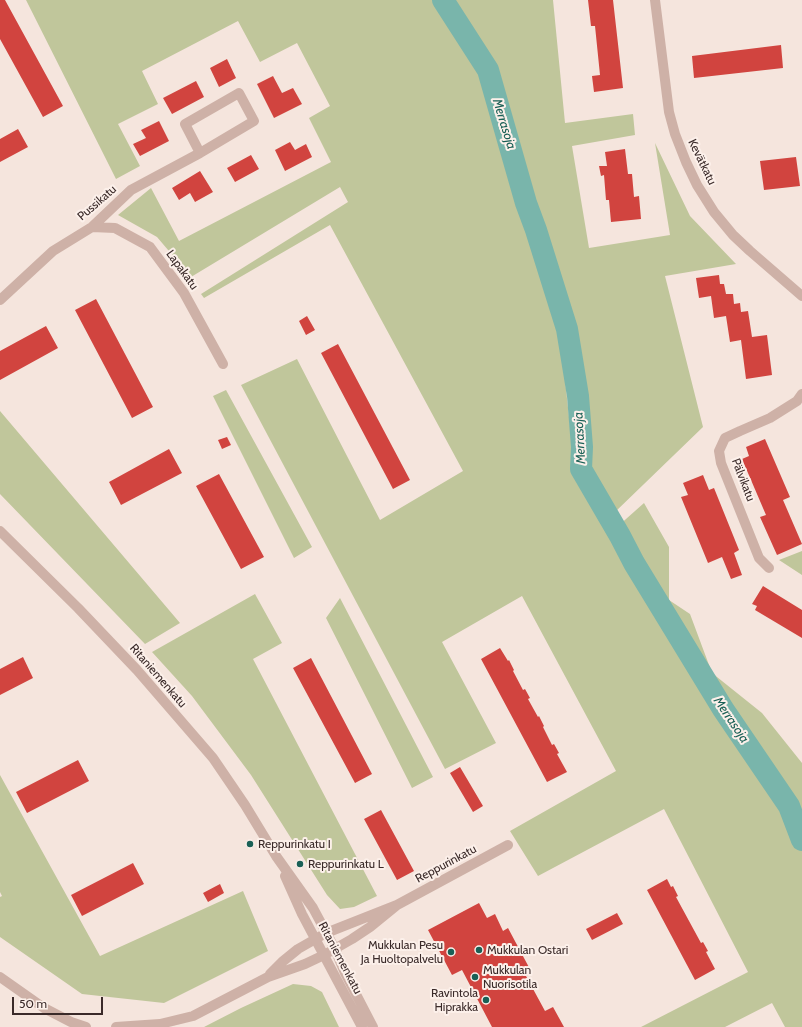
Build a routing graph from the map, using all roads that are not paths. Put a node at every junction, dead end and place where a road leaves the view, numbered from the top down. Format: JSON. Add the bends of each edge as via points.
{"nodes":[{"id":1,"x":655,"y":0,"type":"edge"},
{"id":2,"x":200,"y":153,"type":"junction"},
{"id":3,"x":92,"y":227,"type":"junction"},
{"id":4,"x":802,"y":296,"type":"edge"},
{"id":5,"x":0,"y":300,"type":"edge"},
{"id":6,"x":223,"y":364,"type":"dead end"},
{"id":7,"x":802,"y":394,"type":"edge"},
{"id":8,"x":0,"y":531,"type":"edge"},
{"id":9,"x":769,"y":568,"type":"dead end"},
{"id":10,"x":508,"y":845,"type":"dead end"},
{"id":11,"x":276,"y":856,"type":"junction"},
{"id":12,"x":397,"y":905,"type":"junction"},
{"id":13,"x":326,"y":933,"type":"junction"},
{"id":14,"x":315,"y":939,"type":"junction"},
{"id":15,"x":335,"y":949,"type":"junction"},
{"id":16,"x":324,"y":955,"type":"junction"},
{"id":17,"x":0,"y":977,"type":"edge"},
{"id":18,"x":268,"y":977,"type":"junction"},
{"id":19,"x":71,"y":1022,"type":"junction"},
{"id":20,"x":61,"y":1027,"type":"edge"},
{"id":21,"x":86,"y":1027,"type":"edge"},
{"id":22,"x":116,"y":1027,"type":"edge"},
{"id":23,"x":362,"y":1027,"type":"edge"},
{"id":24,"x":373,"y":1027,"type":"edge"}],
"edges":[{"from":1,"to":4,"type":"street","name":"Kevätkatu","via":[[669,112],[686,162],[714,212],[733,235]]},
{"from":2,"to":2,"type":"street","name":"Pussikatu","via":[[254,121],[239,93],[185,124]]},
{"from":2,"to":3,"type":"street","name":"Pussikatu","via":[[131,190]]},
{"from":3,"to":5,"type":"street","name":"Pussikatu","via":[[53,251]]},
{"from":3,"to":6,"type":"street","name":"Lapakatu","via":[[115,228],[150,247],[184,293]]},
{"from":7,"to":9,"type":"street","name":"Pälvikatu","via":[[797,401],[770,418],[725,438],[718,451],[759,558]]},
{"from":8,"to":11,"type":"street","name":"Ritaniemenkatu","via":[[137,670],[213,758]]},
{"from":10,"to":12,"type":"street","name":"Reppurinkatu"},
{"from":11,"to":13,"type":"street","name":"Ritaniemenkatu","via":[[308,900]]},
{"from":11,"to":14,"type":"street","name":"Ritaniemenkatu"},
{"from":12,"to":13,"type":"street","name":"Reppurinkatu"},
{"from":12,"to":15,"type":"street","name":"Reppurinkatu","via":[[352,940]]},
{"from":13,"to":14,"type":"street","name":"Reppurinkatu"},
{"from":13,"to":15,"type":"street","name":"Ritaniemenkatu"},
{"from":14,"to":16,"type":"street","name":"Ritaniemenkatu"},
{"from":14,"to":18,"type":"street","name":"Reppurinkatu","via":[[298,949]]},
{"from":15,"to":16,"type":"street","name":"Reppurinkatu"},
{"from":15,"to":24,"type":"street","name":"Ritaniemenkatu"},
{"from":16,"to":18,"type":"street","name":"Reppurinkatu"},
{"from":16,"to":23,"type":"street","name":"Ritaniemenkatu"},
{"from":17,"to":19,"type":"street","via":[[44,1008]]},
{"from":18,"to":22,"type":"street","via":[[193,1016],[160,1024]]},
{"from":19,"to":20,"type":"street"},
{"from":19,"to":21,"type":"street"}]}
